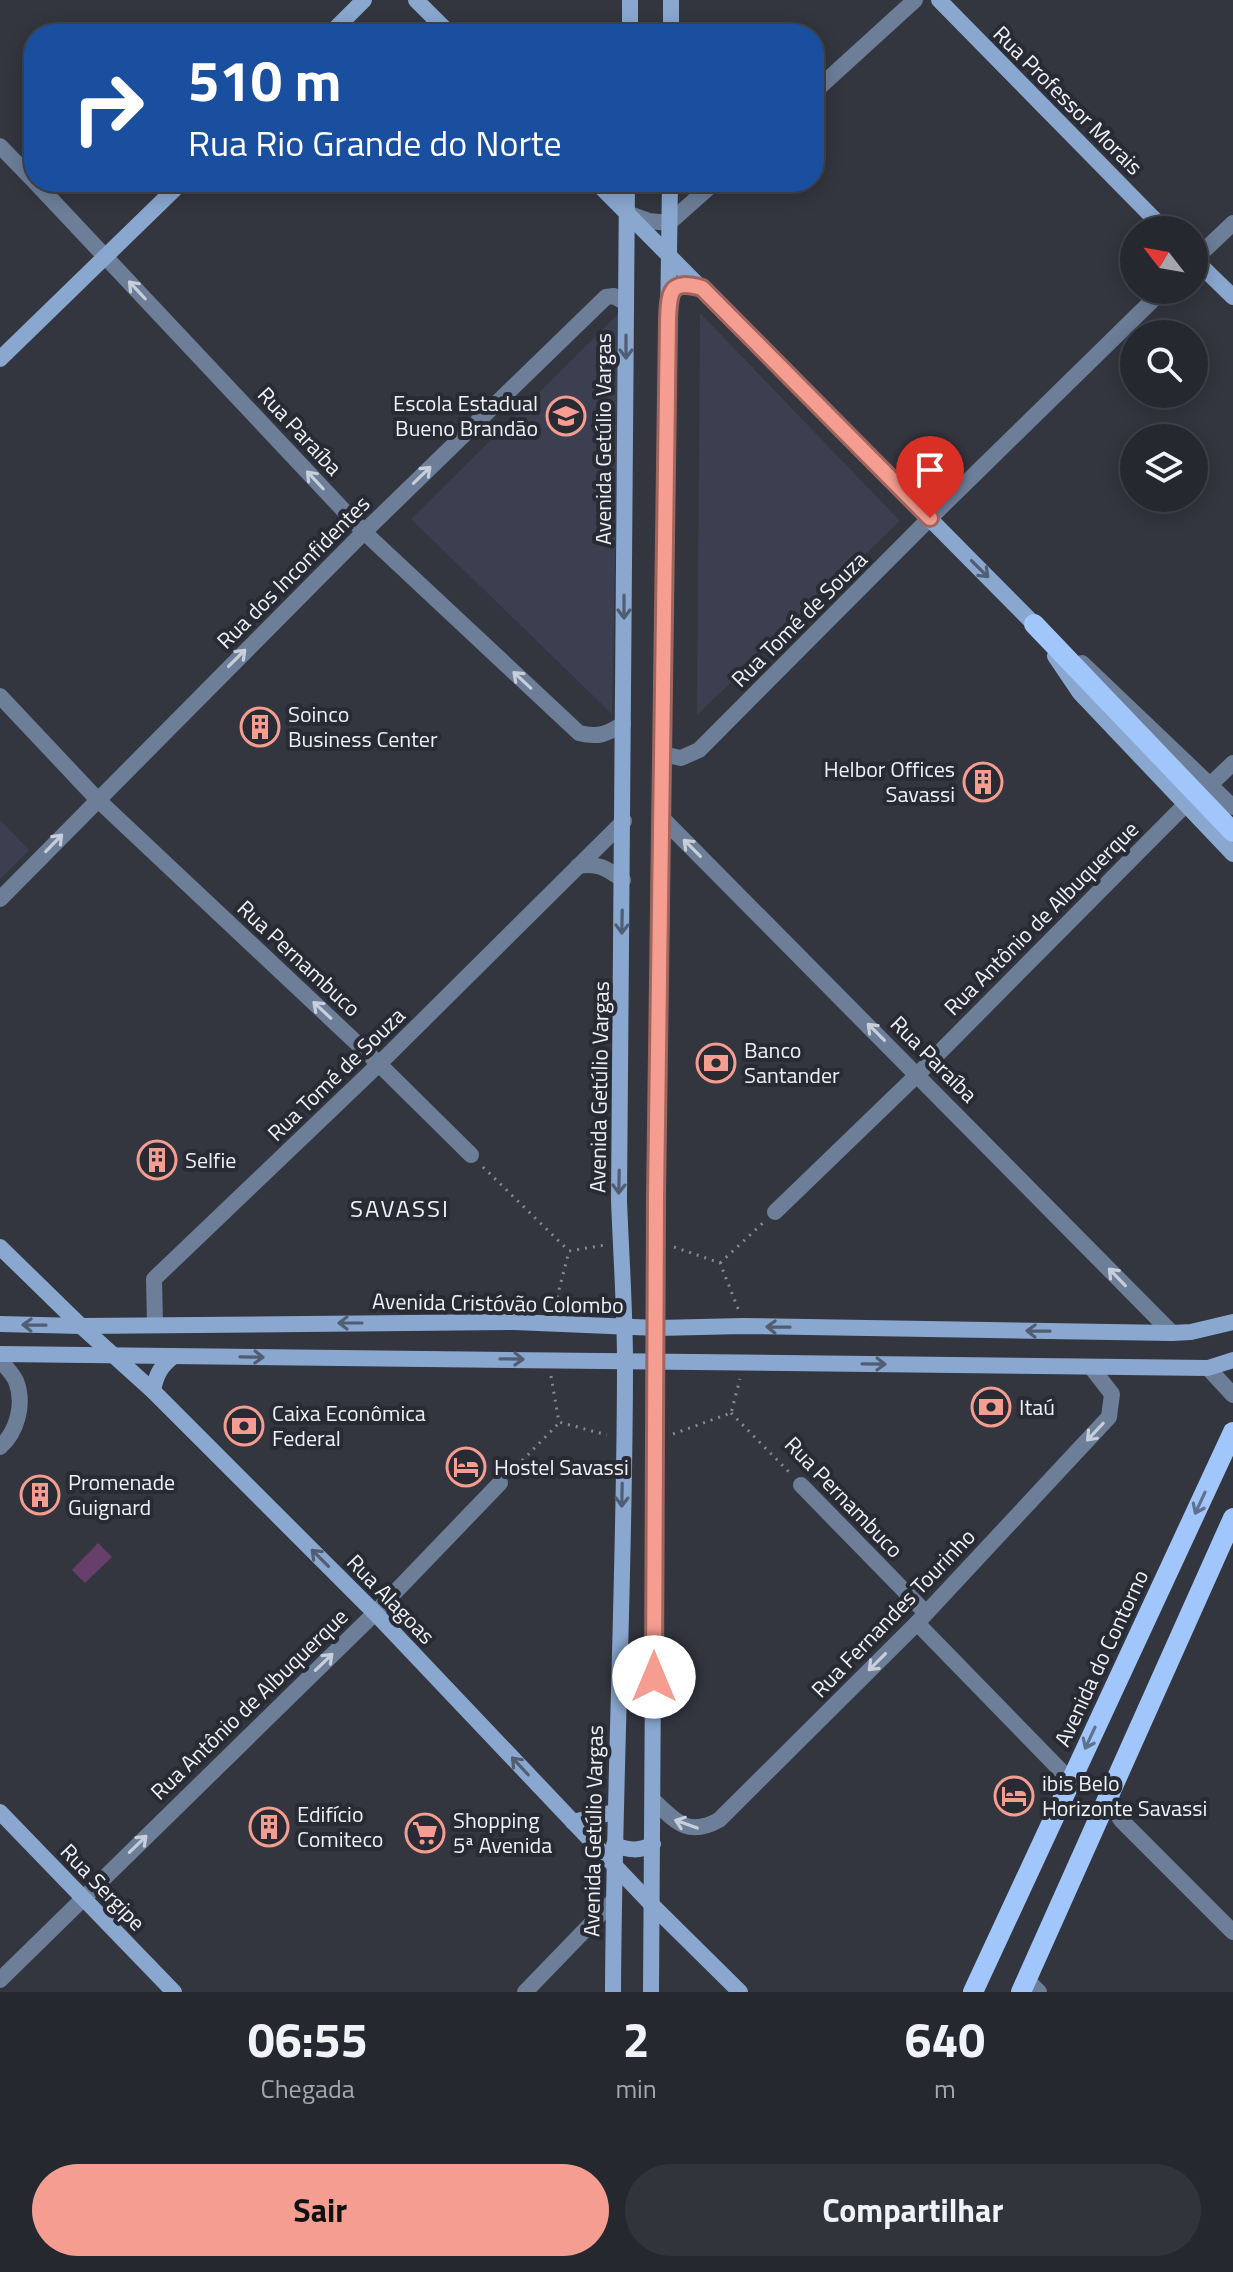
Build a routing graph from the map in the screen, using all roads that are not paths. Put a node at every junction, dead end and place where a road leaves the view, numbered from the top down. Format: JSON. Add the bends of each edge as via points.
{"nodes":[{"id":1,"x":364,"y":0,"type":"edge"},
{"id":2,"x":416,"y":0,"type":"edge"},
{"id":3,"x":630,"y":0,"type":"edge"},
{"id":4,"x":671,"y":0,"type":"edge"},
{"id":5,"x":915,"y":0,"type":"edge"},
{"id":6,"x":939,"y":0,"type":"edge"},
{"id":7,"x":340,"y":24,"type":"edge"},
{"id":8,"x":440,"y":24,"type":"edge"},
{"id":9,"x":630,"y":24,"type":"edge"},
{"id":10,"x":671,"y":24,"type":"edge"},
{"id":11,"x":824,"y":83,"type":"edge"},
{"id":12,"x":0,"y":146,"type":"edge"},
{"id":13,"x":24,"y":171,"type":"edge"},
{"id":14,"x":44,"y":192,"type":"edge"},
{"id":15,"x":172,"y":192,"type":"edge"},
{"id":16,"x":606,"y":192,"type":"edge"},
{"id":17,"x":627,"y":192,"type":"edge"},
{"id":18,"x":670,"y":192,"type":"edge"},
{"id":19,"x":704,"y":192,"type":"edge"},
{"id":20,"x":627,"y":213,"type":"junction"},
{"id":21,"x":1151,"y":216,"type":"edge"},
{"id":22,"x":669,"y":223,"type":"junction"},
{"id":23,"x":1233,"y":223,"type":"edge"},
{"id":24,"x":1208,"y":247,"type":"edge"},
{"id":25,"x":670,"y":255,"type":"junction"},
{"id":26,"x":106,"y":257,"type":"junction"},
{"id":27,"x":1208,"y":273,"type":"edge"},
{"id":28,"x":702,"y":288,"type":"junction"},
{"id":29,"x":668,"y":296,"type":"junction"},
{"id":30,"x":1233,"y":297,"type":"edge"},
{"id":31,"x":626,"y":303,"type":"junction"},
{"id":32,"x":1149,"y":304,"type":"edge"},
{"id":33,"x":0,"y":359,"type":"edge"},
{"id":34,"x":930,"y":518,"type":"junction"},
{"id":35,"x":364,"y":532,"type":"junction"},
{"id":36,"x":1034,"y":624,"type":"junction"},
{"id":37,"x":0,"y":696,"type":"edge"},
{"id":38,"x":623,"y":724,"type":"junction"},
{"id":39,"x":662,"y":754,"type":"junction"},
{"id":40,"x":1233,"y":763,"type":"edge"},
{"id":41,"x":1211,"y":784,"type":"junction"},
{"id":42,"x":97,"y":799,"type":"junction"},
{"id":43,"x":1186,"y":804,"type":"junction"},
{"id":44,"x":1233,"y":807,"type":"edge"},
{"id":45,"x":662,"y":818,"type":"junction"},
{"id":46,"x":624,"y":821,"type":"junction"},
{"id":47,"x":1233,"y":832,"type":"edge"},
{"id":48,"x":1233,"y":854,"type":"edge"},
{"id":49,"x":578,"y":866,"type":"junction"},
{"id":50,"x":623,"y":880,"type":"junction"},
{"id":51,"x":0,"y":899,"type":"edge"},
{"id":52,"x":379,"y":1064,"type":"junction"},
{"id":53,"x":918,"y":1074,"type":"junction"},
{"id":54,"x":471,"y":1155,"type":"road end"},
{"id":55,"x":775,"y":1212,"type":"road end"},
{"id":56,"x":0,"y":1247,"type":"edge"},
{"id":57,"x":1233,"y":1322,"type":"edge"},
{"id":58,"x":0,"y":1324,"type":"edge"},
{"id":59,"x":155,"y":1324,"type":"junction"},
{"id":60,"x":81,"y":1326,"type":"junction"},
{"id":61,"x":624,"y":1326,"type":"junction"},
{"id":62,"x":657,"y":1328,"type":"junction"},
{"id":63,"x":1172,"y":1333,"type":"junction"},
{"id":64,"x":0,"y":1354,"type":"edge"},
{"id":65,"x":115,"y":1356,"type":"junction"},
{"id":66,"x":174,"y":1356,"type":"junction"},
{"id":67,"x":0,"y":1360,"type":"edge"},
{"id":68,"x":1233,"y":1360,"type":"edge"},
{"id":69,"x":625,"y":1361,"type":"junction"},
{"id":70,"x":656,"y":1363,"type":"junction"},
{"id":71,"x":1091,"y":1367,"type":"junction"},
{"id":72,"x":1208,"y":1368,"type":"junction"},
{"id":73,"x":153,"y":1391,"type":"junction"},
{"id":74,"x":1233,"y":1395,"type":"edge"},
{"id":75,"x":1233,"y":1432,"type":"edge"},
{"id":76,"x":0,"y":1447,"type":"edge"},
{"id":77,"x":500,"y":1483,"type":"road end"},
{"id":78,"x":801,"y":1485,"type":"road end"},
{"id":79,"x":1233,"y":1518,"type":"edge"},
{"id":80,"x":375,"y":1613,"type":"junction"},
{"id":81,"x":921,"y":1618,"type":"junction"},
{"id":82,"x":1070,"y":1780,"type":"junction"},
{"id":83,"x":1111,"y":1796,"type":"junction"},
{"id":84,"x":653,"y":1800,"type":"junction"},
{"id":85,"x":0,"y":1812,"type":"edge"},
{"id":86,"x":614,"y":1812,"type":"junction"},
{"id":87,"x":573,"y":1822,"type":"junction"},
{"id":88,"x":653,"y":1844,"type":"junction"},
{"id":89,"x":614,"y":1845,"type":"junction"},
{"id":90,"x":614,"y":1865,"type":"junction"},
{"id":91,"x":82,"y":1898,"type":"junction"},
{"id":92,"x":613,"y":1901,"type":"junction"},
{"id":93,"x":652,"y":1905,"type":"junction"},
{"id":94,"x":1233,"y":1932,"type":"edge"},
{"id":95,"x":0,"y":1980,"type":"edge"},
{"id":96,"x":1029,"y":1988,"type":"edge"},
{"id":97,"x":174,"y":1992,"type":"edge"},
{"id":98,"x":525,"y":1992,"type":"edge"},
{"id":99,"x":613,"y":1992,"type":"edge"},
{"id":100,"x":651,"y":1992,"type":"edge"},
{"id":101,"x":740,"y":1992,"type":"edge"},
{"id":102,"x":973,"y":1992,"type":"edge"}],
"edges":[{"from":1,"to":7,"type":"main road"},
{"from":2,"to":8,"type":"main road"},
{"from":3,"to":9,"type":"main road"},
{"from":4,"to":10,"type":"main road"},
{"from":5,"to":11,"type":"street"},
{"from":6,"to":21,"type":"main road","name":"Rua Professor Morais"},
{"from":12,"to":13,"type":"street","name":"Rua Paraíba"},
{"from":14,"to":26,"type":"street","name":"Rua Paraíba"},
{"from":15,"to":26,"type":"main road"},
{"from":16,"to":20,"type":"main road"},
{"from":17,"to":20,"type":"main road","name":"Avenida Getúlio Vargas"},
{"from":18,"to":22,"type":"main road"},
{"from":19,"to":22,"type":"street"},
{"from":20,"to":22,"type":"street"},
{"from":20,"to":25,"type":"main road"},
{"from":20,"to":31,"type":"main road","name":"Avenida Getúlio Vargas"},
{"from":22,"to":25,"type":"main road"},
{"from":23,"to":24,"type":"street"},
{"from":25,"to":28,"type":"main road"},
{"from":25,"to":29,"type":"main road"},
{"from":26,"to":33,"type":"main road"},
{"from":35,"to":26,"type":"street","name":"Rua Paraíba","one_way":true},
{"from":27,"to":30,"type":"main road"},
{"from":28,"to":29,"type":"main road","via":[[682,283]]},
{"from":28,"to":34,"type":"main road"},
{"from":29,"to":39,"type":"main road"},
{"from":35,"to":31,"type":"street","name":"Rua dos Inconfidentes","one_way":true,"via":[[606,297]]},
{"from":31,"to":38,"type":"main road","name":"Avenida Getúlio Vargas","one_way":true},
{"from":32,"to":34,"type":"street","name":"Rua Tomé de Souza"},
{"from":34,"to":36,"type":"main road","one_way":true},
{"from":34,"to":39,"type":"street","name":"Rua Tomé de Souza","via":[[699,750],[681,758]]},
{"from":38,"to":35,"type":"street","name":"Rua Paraíba","one_way":true,"via":[[606,735],[579,733]]},
{"from":42,"to":35,"type":"street","name":"Rua dos Inconfidentes","one_way":true},
{"from":36,"to":41,"type":"street","via":[[1097,675]]},
{"from":36,"to":43,"type":"main road","via":[[1080,693]]},
{"from":36,"to":47,"type":"main road"},
{"from":37,"to":42,"type":"street","name":"Rua Pernambuco"},
{"from":38,"to":46,"type":"main road","name":"Avenida Getúlio Vargas"},
{"from":39,"to":45,"type":"main road"},
{"from":40,"to":41,"type":"street"},
{"from":41,"to":44,"type":"street"},
{"from":51,"to":42,"type":"street","name":"Rua dos Inconfidentes","one_way":true},
{"from":52,"to":42,"type":"street","name":"Rua Pernambuco","one_way":true},
{"from":43,"to":48,"type":"main road"},
{"from":43,"to":53,"type":"street","name":"Rua Antônio de Albuquerque"},
{"from":53,"to":45,"type":"street","name":"Rua Paraíba","one_way":true},
{"from":45,"to":62,"type":"main road"},
{"from":46,"to":49,"type":"street","name":"Rua Tomé de Souza"},
{"from":46,"to":50,"type":"main road","name":"Avenida Getúlio Vargas"},
{"from":49,"to":50,"type":"street","via":[[605,867]]},
{"from":49,"to":52,"type":"street","name":"Rua Tomé de Souza"},
{"from":50,"to":61,"type":"main road","name":"Avenida Getúlio Vargas","one_way":true},
{"from":52,"to":54,"type":"street","name":"Rua Pernambuco"},
{"from":52,"to":59,"type":"street","name":"Rua Tomé de Souza","via":[[154,1279]]},
{"from":53,"to":55,"type":"street","name":"Rua Antônio de Albuquerque"},
{"from":63,"to":53,"type":"street","name":"Rua Paraíba","one_way":true},
{"from":56,"to":60,"type":"main road","name":"Rua Alagoas"},
{"from":57,"to":63,"type":"main road","name":"Avenida Cristóvão Colombo"},
{"from":60,"to":58,"type":"main road","name":"Avenida Cristóvão Colombo","one_way":true},
{"from":59,"to":60,"type":"main road","name":"Avenida Cristóvão Colombo"},
{"from":61,"to":59,"type":"main road","name":"Avenida Cristóvão Colombo","one_way":true},
{"from":60,"to":65,"type":"main road","name":"Rua Alagoas"},
{"from":61,"to":62,"type":"main road","name":"Avenida Cristóvão Colombo"},
{"from":61,"to":69,"type":"main road","name":"Avenida Getúlio Vargas"},
{"from":63,"to":62,"type":"main road","name":"Avenida Cristóvão Colombo","one_way":true},
{"from":62,"to":70,"type":"main road"},
{"from":64,"to":65,"type":"main road"},
{"from":65,"to":66,"type":"main road"},
{"from":65,"to":73,"type":"main road","name":"Rua Alagoas"},
{"from":66,"to":69,"type":"main road","one_way":true},
{"from":66,"to":73,"type":"main road","via":[[156,1376]]},
{"from":67,"to":76,"type":"street","via":[[16,1380],[19,1407],[10,1438]]},
{"from":68,"to":72,"type":"main road"},
{"from":69,"to":70,"type":"main road"},
{"from":69,"to":86,"type":"main road","name":"Avenida Getúlio Vargas","one_way":true},
{"from":70,"to":71,"type":"main road","one_way":true},
{"from":70,"to":84,"type":"main road"},
{"from":71,"to":72,"type":"main road"},
{"from":71,"to":81,"type":"street","name":"Rua Fernandes Tourinho","one_way":true,"via":[[1112,1394],[1109,1417]]},
{"from":72,"to":74,"type":"street"},
{"from":80,"to":73,"type":"main road","name":"Rua Alagoas","one_way":true},
{"from":75,"to":82,"type":"main road","name":"Avenida do Contorno","one_way":true},
{"from":77,"to":80,"type":"street","name":"Rua Antônio de Albuquerque"},
{"from":78,"to":81,"type":"street","name":"Rua Pernambuco"},
{"from":79,"to":83,"type":"main road"},
{"from":87,"to":80,"type":"main road","name":"Rua Alagoas","one_way":true},
{"from":91,"to":80,"type":"street","name":"Rua Antônio de Albuquerque","one_way":true},
{"from":81,"to":82,"type":"street","name":"Rua Pernambuco"},
{"from":81,"to":84,"type":"street","name":"Rua Fernandes Tourinho","one_way":true,"via":[[719,1820],[693,1829]]},
{"from":82,"to":102,"type":"main road","name":"Avenida do Contorno"},
{"from":83,"to":94,"type":"street","via":[[1121,1820]]},
{"from":83,"to":96,"type":"main road"},
{"from":84,"to":88,"type":"main road"},
{"from":85,"to":91,"type":"main road","name":"Rua Sergipe"},
{"from":86,"to":87,"type":"main road"},
{"from":86,"to":89,"type":"main road","name":"Avenida Getúlio Vargas"},
{"from":87,"to":90,"type":"main road","name":"Rua Alagoas"},
{"from":88,"to":89,"type":"main road","via":[[643,1850]]},
{"from":88,"to":93,"type":"main road"},
{"from":89,"to":90,"type":"main road","name":"Avenida Getúlio Vargas"},
{"from":90,"to":92,"type":"main road","name":"Avenida Getúlio Vargas"},
{"from":90,"to":93,"type":"main road","name":"Rua Alagoas"},
{"from":91,"to":95,"type":"street","name":"Rua Antônio de Albuquerque"},
{"from":91,"to":97,"type":"main road","name":"Rua Sergipe"},
{"from":92,"to":93,"type":"main road"},
{"from":92,"to":98,"type":"street"},
{"from":92,"to":99,"type":"main road","name":"Avenida Getúlio Vargas"},
{"from":93,"to":100,"type":"main road"},
{"from":93,"to":101,"type":"main road","name":"Rua Alagoas"}]}
